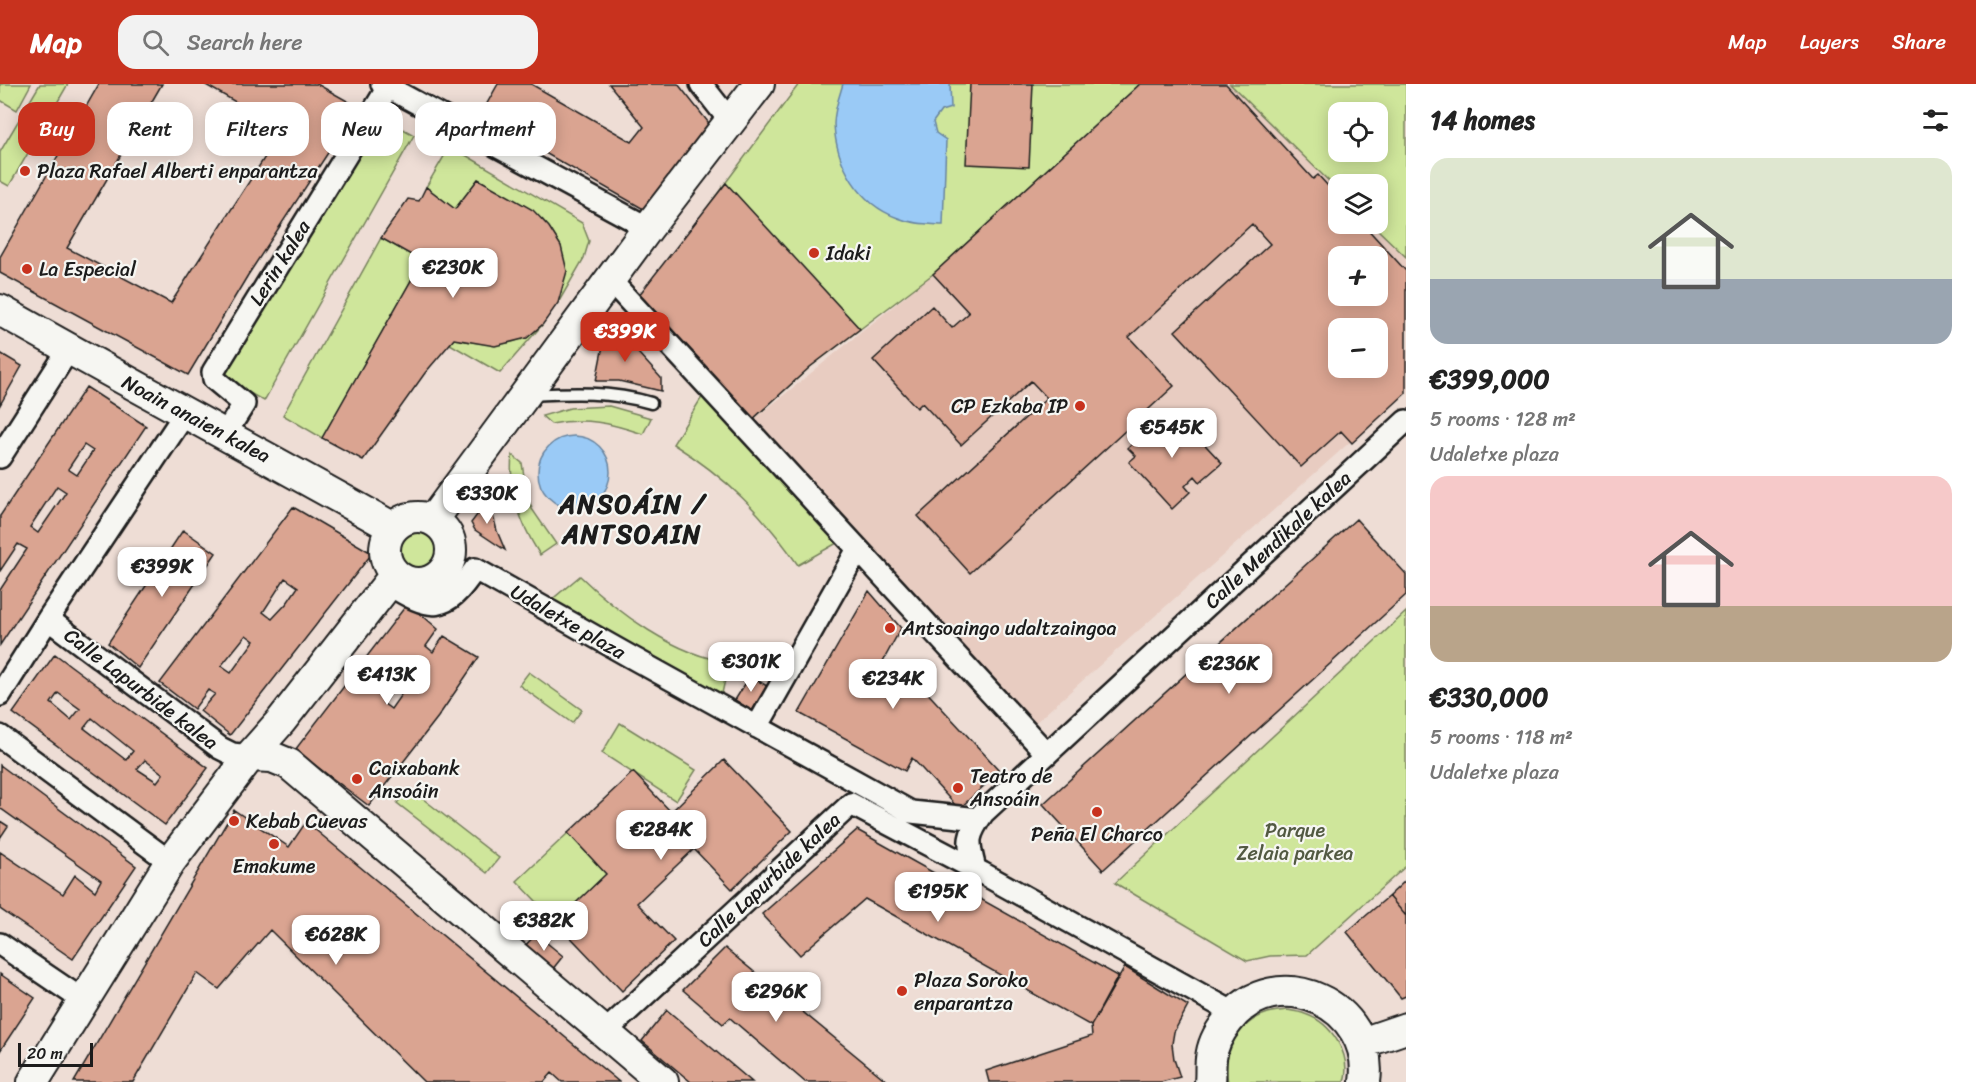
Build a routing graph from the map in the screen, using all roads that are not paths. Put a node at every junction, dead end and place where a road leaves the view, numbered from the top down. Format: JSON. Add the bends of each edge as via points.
{"nodes":[{"id":1,"x":701,"y":84,"type":"edge"},
{"id":2,"x":759,"y":84,"type":"edge"},
{"id":3,"x":387,"y":85,"type":"edge"},
{"id":4,"x":730,"y":121,"type":"junction"},
{"id":5,"x":648,"y":228,"type":"junction"},
{"id":6,"x":610,"y":280,"type":"junction"},
{"id":7,"x":0,"y":310,"type":"edge"},
{"id":8,"x":69,"y":349,"type":"junction"},
{"id":9,"x":525,"y":395,"type":"junction"},
{"id":10,"x":651,"y":403,"type":"dead end"},
{"id":11,"x":186,"y":412,"type":"junction"},
{"id":12,"x":1406,"y":420,"type":"edge"},
{"id":13,"x":225,"y":434,"type":"junction"},
{"id":14,"x":0,"y":457,"type":"edge"},
{"id":15,"x":433,"y":520,"type":"junction"},
{"id":16,"x":392,"y":527,"type":"junction"},
{"id":17,"x":858,"y":549,"type":"junction"},
{"id":18,"x":391,"y":579,"type":"junction"},
{"id":19,"x":48,"y":619,"type":"junction"},
{"id":20,"x":0,"y":695,"type":"edge"},
{"id":21,"x":757,"y":727,"type":"junction"},
{"id":22,"x":0,"y":736,"type":"edge"},
{"id":23,"x":1047,"y":754,"type":"junction"},
{"id":24,"x":250,"y":756,"type":"junction"},
{"id":25,"x":979,"y":819,"type":"junction"},
{"id":26,"x":170,"y":862,"type":"junction"},
{"id":27,"x":975,"y":869,"type":"junction"},
{"id":28,"x":0,"y":944,"type":"edge"},
{"id":29,"x":84,"y":1000,"type":"junction"},
{"id":30,"x":1234,"y":1013,"type":"junction"},
{"id":31,"x":1406,"y":1028,"type":"edge"},
{"id":32,"x":605,"y":1032,"type":"junction"},
{"id":33,"x":1362,"y":1043,"type":"junction"},
{"id":34,"x":33,"y":1082,"type":"edge"},
{"id":35,"x":663,"y":1082,"type":"edge"},
{"id":36,"x":1210,"y":1082,"type":"edge"},
{"id":37,"x":1365,"y":1082,"type":"edge"}],
"edges":[{"from":1,"to":4,"type":"street"},
{"from":2,"to":4,"type":"street"},
{"from":3,"to":5,"type":"street"},
{"from":3,"to":13,"type":"street","name":"Lerin kalea","via":[[213,372],[213,379],[244,404]]},
{"from":4,"to":5,"type":"street"},
{"from":5,"to":6,"type":"street"},
{"from":6,"to":9,"type":"street"},
{"from":6,"to":17,"type":"street"},
{"from":7,"to":8,"type":"street","name":"Noain anaien kalea"},
{"from":8,"to":11,"type":"street","name":"Noain anaien kalea"},
{"from":8,"to":14,"type":"street"},
{"from":9,"to":10,"type":"lane","via":[[607,394]]},
{"from":9,"to":15,"type":"street"},
{"from":11,"to":13,"type":"street","name":"Noain anaien kalea"},
{"from":11,"to":19,"type":"street"},
{"from":12,"to":23,"type":"street","name":"Calle Mendikale kalea"},
{"from":13,"to":16,"type":"street","name":"Noain anaien kalea"},
{"from":15,"to":16,"type":"street","via":[[419,516]]},
{"from":15,"to":18,"type":"street","via":[[445,531],[451,546],[449,562],[440,575],[425,582]]},
{"from":16,"to":18,"type":"street","via":[[384,543]]},
{"from":17,"to":21,"type":"street"},
{"from":17,"to":23,"type":"street"},
{"from":18,"to":21,"type":"street","name":"Udaletxe plaza","via":[[412,599],[431,605],[446,602],[475,569]]},
{"from":18,"to":24,"type":"street"},
{"from":19,"to":20,"type":"street"},
{"from":19,"to":24,"type":"street","name":"Calle Lapurbide kalea","via":[[220,748]]},
{"from":21,"to":25,"type":"street","name":"Udaletxe plaza","via":[[910,812]]},
{"from":22,"to":26,"type":"street"},
{"from":23,"to":25,"type":"street","name":"Calle Mendikale kalea"},
{"from":24,"to":26,"type":"street"},
{"from":24,"to":32,"type":"street","name":"Calle Lapurbide kalea","via":[[272,757],[289,764]]},
{"from":25,"to":27,"type":"street","name":"Calle Mendikale kalea","via":[[968,842]]},
{"from":26,"to":29,"type":"street"},
{"from":27,"to":30,"type":"street","name":"Calle Lapurbide kalea"},
{"from":27,"to":32,"type":"street","name":"Calle Lapurbide kalea","via":[[851,804]]},
{"from":28,"to":29,"type":"street"},
{"from":29,"to":34,"type":"street"},
{"from":30,"to":33,"type":"street","via":[[1255,999],[1281,992],[1306,994],[1330,1004],[1343,1015]]},
{"from":30,"to":36,"type":"street","via":[[1218,1033],[1210,1058]]},
{"from":31,"to":33,"type":"street"},
{"from":32,"to":35,"type":"street","name":"Calle Lapurbide kalea"},
{"from":33,"to":37,"type":"street"}]}
